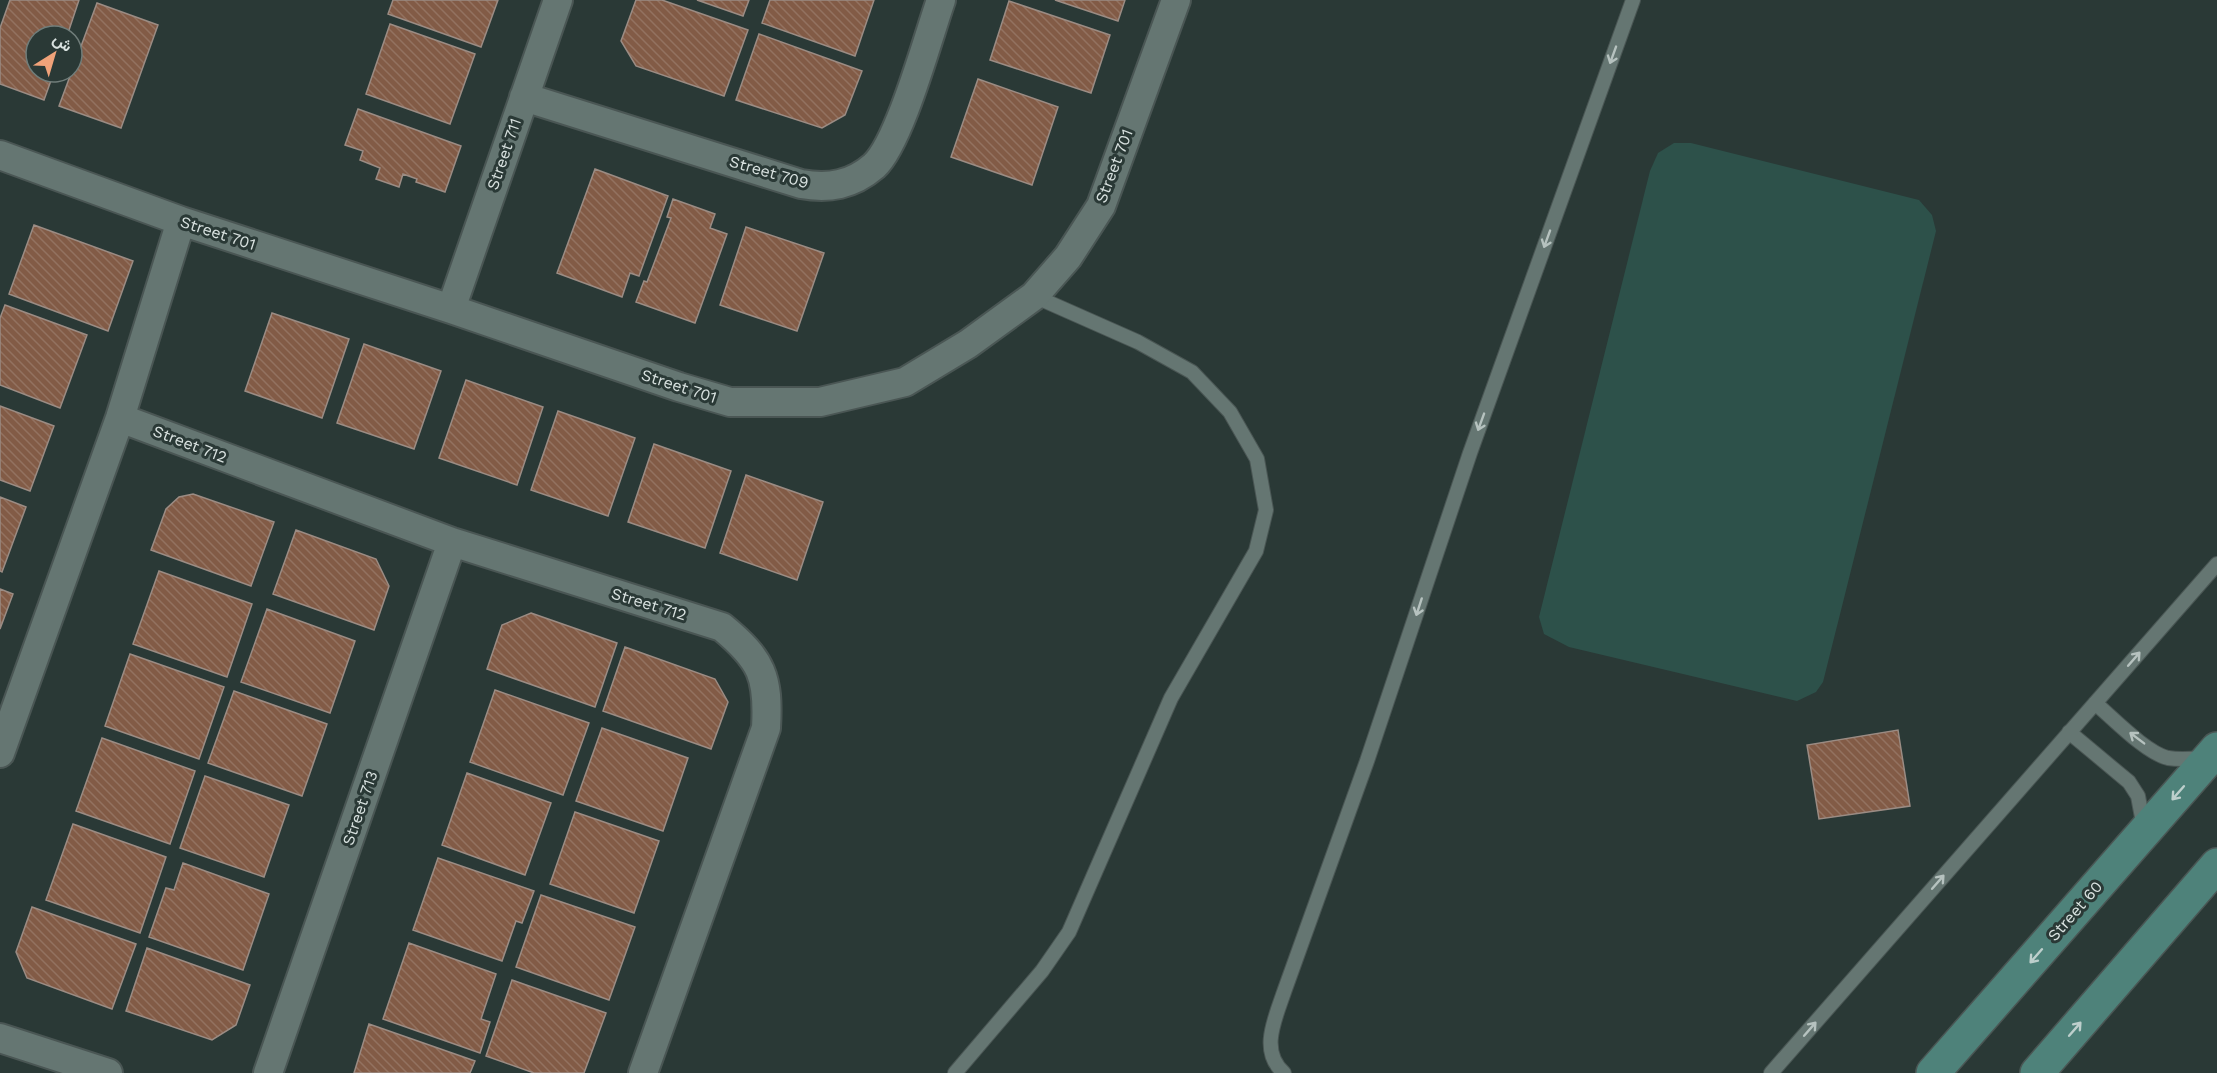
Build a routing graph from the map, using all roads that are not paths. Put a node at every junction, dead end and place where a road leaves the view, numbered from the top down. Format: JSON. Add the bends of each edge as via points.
{"nodes":[{"id":1,"x":558,"y":0,"type":"edge"},
{"id":2,"x":941,"y":0,"type":"edge"},
{"id":3,"x":1176,"y":0,"type":"edge"},
{"id":4,"x":1633,"y":0,"type":"edge"},
{"id":5,"x":524,"y":97,"type":"junction"},
{"id":6,"x":0,"y":155,"type":"edge"},
{"id":7,"x":181,"y":221,"type":"junction"},
{"id":8,"x":1034,"y":296,"type":"junction"},
{"id":9,"x":451,"y":309,"type":"junction"},
{"id":10,"x":120,"y":418,"type":"junction"},
{"id":11,"x":452,"y":542,"type":"junction"},
{"id":12,"x":2217,"y":564,"type":"edge"},
{"id":13,"x":2095,"y":703,"type":"junction"},
{"id":14,"x":2069,"y":732,"type":"junction"},
{"id":15,"x":2,"y":739,"type":"edge"},
{"id":16,"x":2213,"y":753,"type":"edge"},
{"id":17,"x":2144,"y":833,"type":"junction"},
{"id":18,"x":2217,"y":864,"type":"edge"},
{"id":19,"x":0,"y":1038,"type":"edge"},
{"id":20,"x":108,"y":1073,"type":"edge"},
{"id":21,"x":268,"y":1073,"type":"edge"},
{"id":22,"x":643,"y":1073,"type":"edge"},
{"id":23,"x":955,"y":1073,"type":"edge"},
{"id":24,"x":1284,"y":1073,"type":"edge"},
{"id":25,"x":1771,"y":1073,"type":"edge"},
{"id":26,"x":1934,"y":1073,"type":"edge"},
{"id":27,"x":2037,"y":1073,"type":"edge"}],
"edges":[{"from":1,"to":5,"type":"street","name":"Street 711"},
{"from":2,"to":5,"type":"street","name":"Street 709","via":[[894,136],[875,165],[853,179],[827,188],[801,184]]},
{"from":3,"to":8,"type":"street","name":"Street 701","via":[[1101,206],[1068,257]]},
{"from":4,"to":24,"type":"lane","one_way":true,"via":[[1470,453],[1367,761],[1284,992],[1271,1045],[1271,1057]]},
{"from":5,"to":9,"type":"street","name":"Street 711"},
{"from":6,"to":7,"type":"street","name":"Street 701"},
{"from":7,"to":9,"type":"street","name":"Street 701"},
{"from":7,"to":10,"type":"street"},
{"from":8,"to":9,"type":"street","name":"Street 701","via":[[968,344],[905,382],[820,402],[730,402]]},
{"from":8,"to":23,"type":"lane","via":[[1138,342],[1192,372],[1230,412],[1257,459],[1266,510],[1256,550],[1171,698],[1069,932],[1042,971]]},
{"from":10,"to":11,"type":"street","name":"Street 712"},
{"from":10,"to":15,"type":"street"},
{"from":11,"to":21,"type":"street","name":"Street 713"},
{"from":11,"to":22,"type":"street","name":"Street 712","via":[[722,627],[748,648],[761,670],[768,700],[766,728]]},
{"from":13,"to":12,"type":"lane","one_way":true},
{"from":13,"to":14,"type":"lane"},
{"from":16,"to":13,"type":"lane","one_way":true,"via":[[2184,760],[2165,757]]},
{"from":14,"to":17,"type":"lane","via":[[2129,782],[2138,796]]},
{"from":25,"to":14,"type":"lane","one_way":true},
{"from":16,"to":17,"type":"main road","name":"Street 60","one_way":true},
{"from":17,"to":26,"type":"main road","name":"Street 60","one_way":true},
{"from":27,"to":18,"type":"main road","one_way":true},
{"from":19,"to":20,"type":"street"}]}
